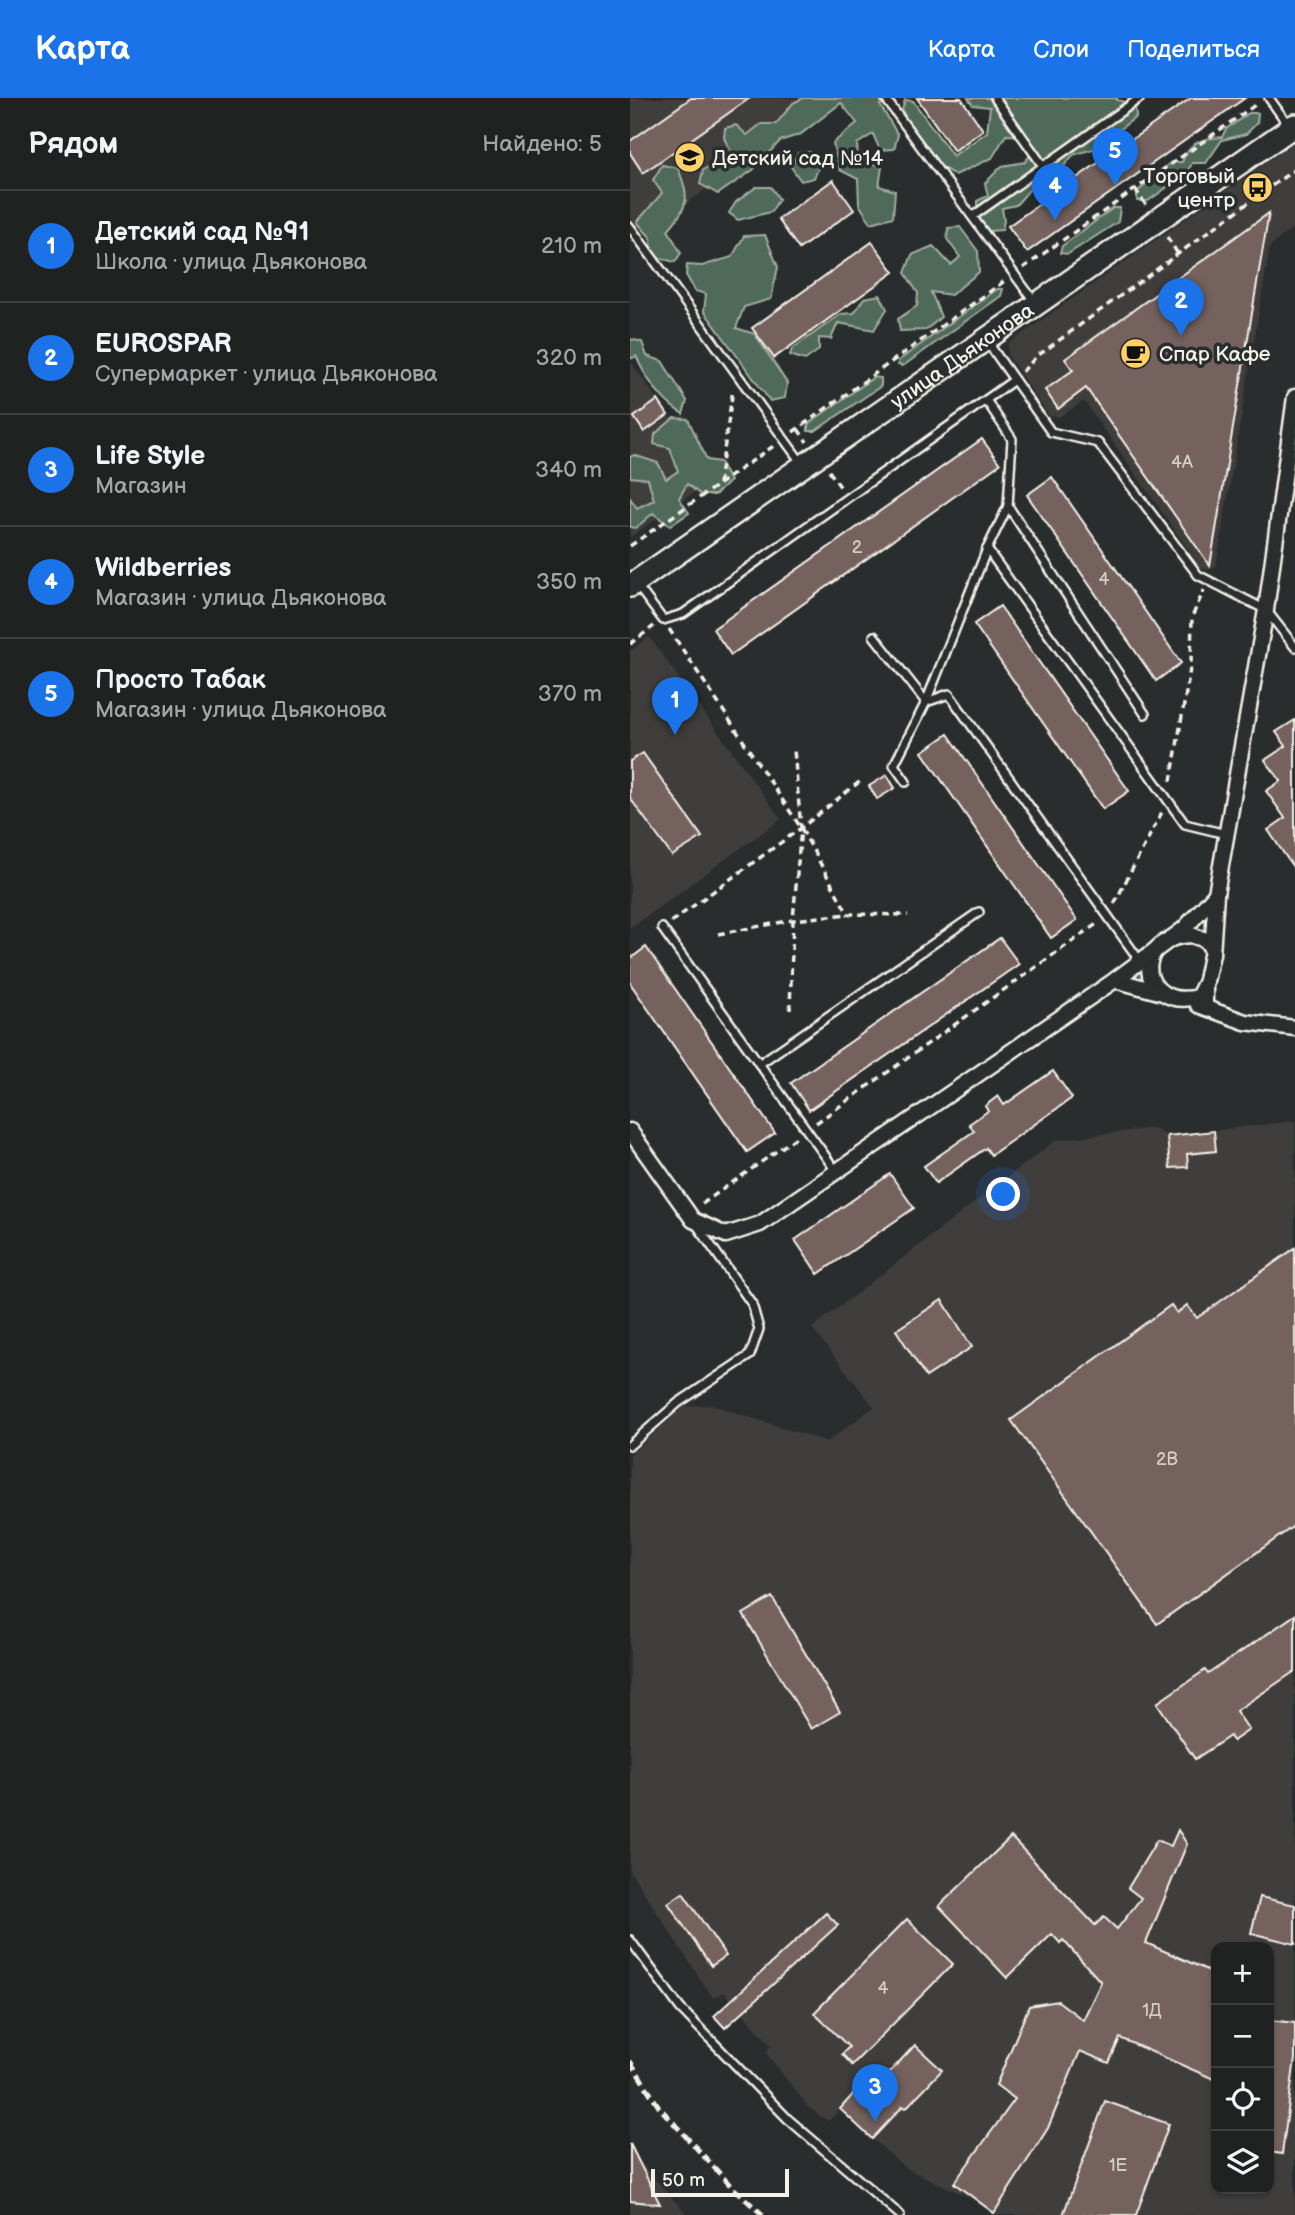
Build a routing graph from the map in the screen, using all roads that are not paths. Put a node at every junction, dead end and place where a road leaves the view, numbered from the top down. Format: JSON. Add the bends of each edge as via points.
{"nodes":[{"id":1,"x":885,"y":98,"type":"edge"},
{"id":2,"x":995,"y":98,"type":"edge"},
{"id":3,"x":1140,"y":98,"type":"edge"},
{"id":4,"x":1269,"y":98,"type":"edge"},
{"id":5,"x":1293,"y":127,"type":"edge"},
{"id":6,"x":1043,"y":166,"type":"junction"},
{"id":7,"x":972,"y":216,"type":"junction"},
{"id":8,"x":630,"y":227,"type":"edge"},
{"id":9,"x":1037,"y":304,"type":"junction"},
{"id":10,"x":986,"y":340,"type":"junction"},
{"id":11,"x":1014,"y":380,"type":"junction"},
{"id":12,"x":1295,"y":397,"type":"edge"},
{"id":13,"x":986,"y":400,"type":"junction"},
{"id":14,"x":1294,"y":417,"type":"edge"},
{"id":15,"x":806,"y":455,"type":"junction"},
{"id":16,"x":1008,"y":506,"type":"junction"},
{"id":17,"x":987,"y":548,"type":"junction"},
{"id":18,"x":633,"y":584,"type":"edge"},
{"id":19,"x":1266,"y":610,"type":"junction"},
{"id":20,"x":874,"y":636,"type":"dead end"},
{"id":21,"x":1295,"y":647,"type":"edge"},
{"id":22,"x":926,"y":702,"type":"junction"},
{"id":23,"x":1145,"y":714,"type":"dead end"},
{"id":24,"x":906,"y":782,"type":"dead end"},
{"id":25,"x":1226,"y":834,"type":"junction"},
{"id":26,"x":1216,"y":894,"type":"junction"},
{"id":27,"x":979,"y":912,"type":"dead end"},
{"id":28,"x":662,"y":928,"type":"road end"},
{"id":29,"x":1175,"y":936,"type":"junction"},
{"id":30,"x":1212,"y":950,"type":"junction"},
{"id":31,"x":1146,"y":957,"type":"junction"},
{"id":32,"x":1115,"y":980,"type":"junction"},
{"id":33,"x":1206,"y":981,"type":"junction"},
{"id":34,"x":1162,"y":993,"type":"junction"},
{"id":35,"x":1183,"y":1000,"type":"junction"},
{"id":36,"x":1205,"y":1007,"type":"junction"},
{"id":37,"x":1295,"y":1028,"type":"edge"},
{"id":38,"x":760,"y":1064,"type":"junction"},
{"id":39,"x":630,"y":1131,"type":"edge"},
{"id":40,"x":837,"y":1171,"type":"junction"},
{"id":41,"x":691,"y":1217,"type":"junction"},
{"id":42,"x":630,"y":1445,"type":"edge"},
{"id":43,"x":630,"y":1940,"type":"edge"},
{"id":44,"x":900,"y":2215,"type":"edge"}],
"edges":[{"from":1,"to":7,"type":"lane"},
{"from":2,"to":6,"type":"lane"},
{"from":3,"to":6,"type":"lane"},
{"from":4,"to":5,"type":"lane"},
{"from":5,"to":9,"type":"main road","name":"улица Дьяконова"},
{"from":6,"to":7,"type":"lane"},
{"from":7,"to":9,"type":"lane"},
{"from":8,"to":15,"type":"lane","via":[[784,438]]},
{"from":9,"to":10,"type":"main road","name":"улица Дьяконова"},
{"from":10,"to":11,"type":"lane"},
{"from":10,"to":15,"type":"main road","name":"улица Дьяконова"},
{"from":11,"to":13,"type":"lane"},
{"from":11,"to":19,"type":"lane","via":[[1051,432],[1098,443],[1198,575]]},
{"from":12,"to":14,"type":"street"},
{"from":13,"to":16,"type":"lane","via":[[1012,439]]},
{"from":13,"to":18,"type":"lane","via":[[683,614],[663,620]]},
{"from":14,"to":19,"type":"street"},
{"from":15,"to":18,"type":"main road","name":"улица Дьяконова"},
{"from":16,"to":17,"type":"lane"},
{"from":16,"to":23,"type":"lane"},
{"from":17,"to":22,"type":"lane"},
{"from":17,"to":25,"type":"lane","via":[[1185,824]]},
{"from":19,"to":21,"type":"lane"},
{"from":19,"to":25,"type":"street"},
{"from":20,"to":22,"type":"lane"},
{"from":22,"to":24,"type":"lane","via":[[894,765]]},
{"from":22,"to":31,"type":"lane","via":[[949,694],[1108,916]]},
{"from":25,"to":26,"type":"street"},
{"from":26,"to":29,"type":"street"},
{"from":26,"to":30,"type":"street"},
{"from":27,"to":38,"type":"lane"},
{"from":28,"to":38,"type":"lane"},
{"from":29,"to":30,"type":"street","via":[[1206,940]]},
{"from":29,"to":31,"type":"street"},
{"from":30,"to":33,"type":"street"},
{"from":31,"to":32,"type":"street"},
{"from":31,"to":34,"type":"street","via":[[1152,982]]},
{"from":32,"to":34,"type":"street"},
{"from":32,"to":40,"type":"street"},
{"from":33,"to":35,"type":"street","via":[[1198,997]]},
{"from":33,"to":36,"type":"street"},
{"from":34,"to":35,"type":"street"},
{"from":35,"to":36,"type":"street"},
{"from":36,"to":37,"type":"street","via":[[1245,1022]]},
{"from":38,"to":40,"type":"lane"},
{"from":39,"to":41,"type":"street"},
{"from":40,"to":41,"type":"street","via":[[760,1224],[726,1236]]},
{"from":41,"to":42,"type":"lane","via":[[752,1304],[759,1329],[750,1355],[678,1403]]},
{"from":43,"to":44,"type":"lane","via":[[680,2008],[788,2119]]}]}
